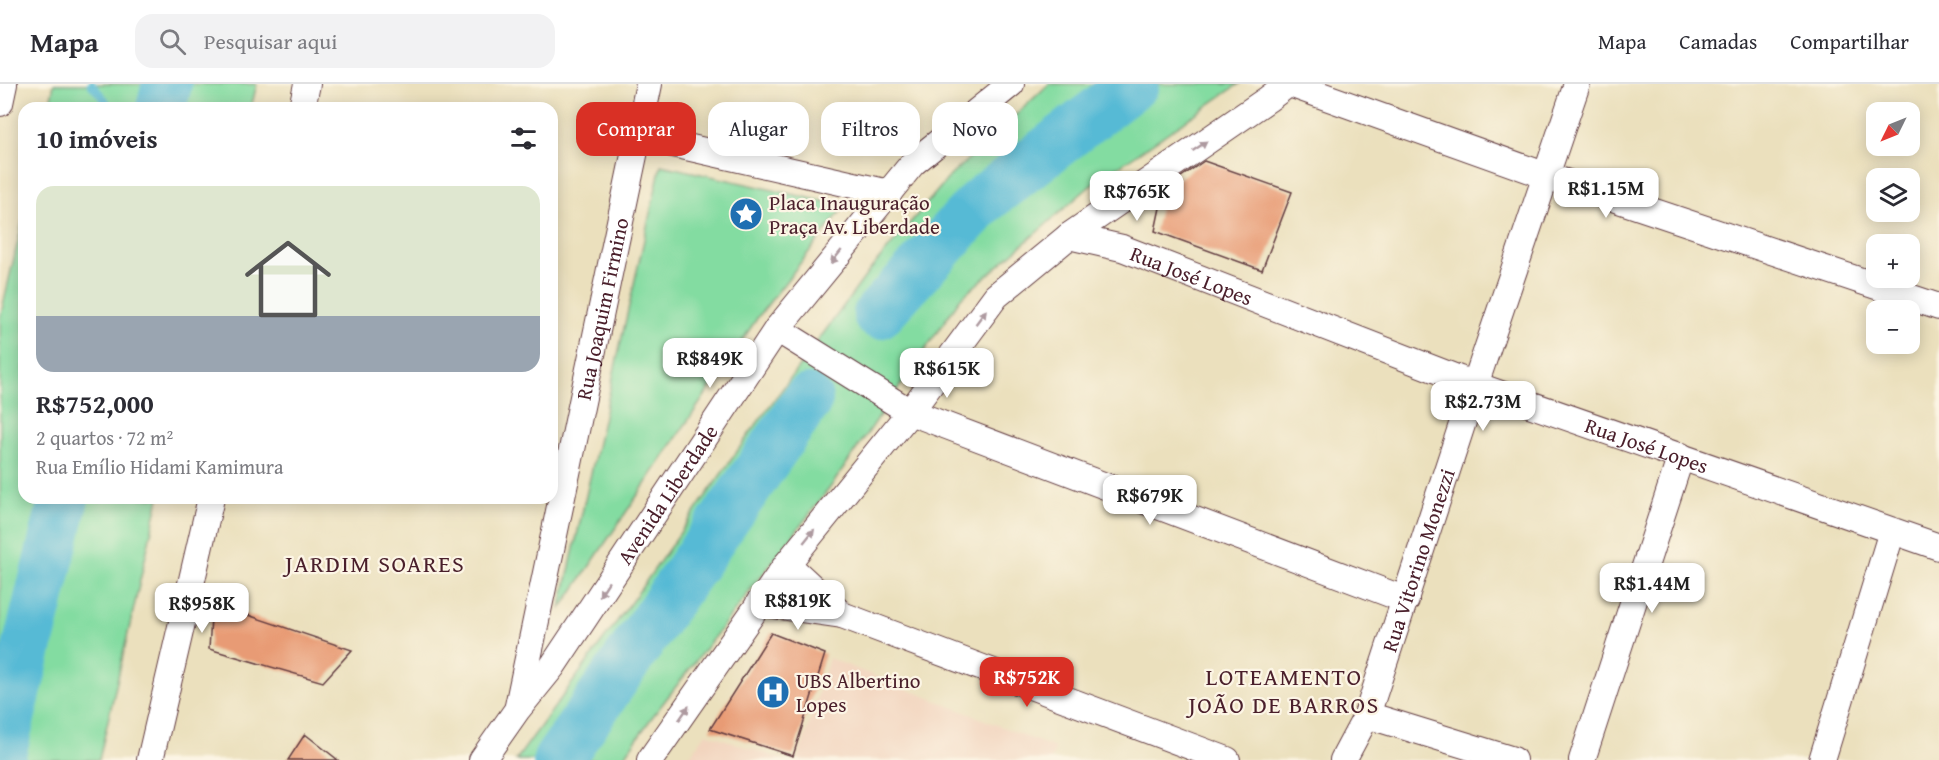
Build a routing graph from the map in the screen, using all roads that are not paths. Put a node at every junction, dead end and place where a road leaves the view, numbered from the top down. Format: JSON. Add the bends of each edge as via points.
{"nodes":[{"id":1,"x":4,"y":84,"type":"edge"},
{"id":2,"x":307,"y":84,"type":"edge"},
{"id":3,"x":649,"y":84,"type":"edge"},
{"id":4,"x":1011,"y":84,"type":"edge"},
{"id":5,"x":1289,"y":84,"type":"edge"},
{"id":6,"x":1577,"y":84,"type":"edge"},
{"id":7,"x":303,"y":102,"type":"edge"},
{"id":8,"x":645,"y":102,"type":"edge"},
{"id":9,"x":0,"y":103,"type":"edge"},
{"id":10,"x":696,"y":149,"type":"edge"},
{"id":11,"x":634,"y":156,"type":"edge"},
{"id":12,"x":1547,"y":176,"type":"junction"},
{"id":13,"x":889,"y":193,"type":"junction"},
{"id":14,"x":1110,"y":208,"type":"junction"},
{"id":15,"x":1069,"y":236,"type":"junction"},
{"id":16,"x":1122,"y":248,"type":"junction"},
{"id":17,"x":1939,"y":307,"type":"edge"},
{"id":18,"x":777,"y":329,"type":"junction"},
{"id":19,"x":1475,"y":385,"type":"junction"},
{"id":20,"x":910,"y":412,"type":"junction"},
{"id":21,"x":1681,"y":456,"type":"junction"},
{"id":22,"x":210,"y":504,"type":"edge"},
{"id":23,"x":1892,"y":531,"type":"junction"},
{"id":24,"x":1939,"y":547,"type":"edge"},
{"id":25,"x":787,"y":564,"type":"junction"},
{"id":26,"x":1406,"y":600,"type":"junction"},
{"id":27,"x":759,"y":603,"type":"junction"},
{"id":28,"x":842,"y":615,"type":"junction"},
{"id":29,"x":517,"y":710,"type":"junction"},
{"id":30,"x":1367,"y":715,"type":"junction"},
{"id":31,"x":150,"y":760,"type":"edge"},
{"id":32,"x":482,"y":760,"type":"edge"},
{"id":33,"x":650,"y":760,"type":"edge"},
{"id":34,"x":1227,"y":760,"type":"edge"},
{"id":35,"x":1343,"y":760,"type":"edge"},
{"id":36,"x":1513,"y":760,"type":"edge"},
{"id":37,"x":1582,"y":760,"type":"edge"},
{"id":38,"x":1822,"y":760,"type":"edge"}],
"edges":[{"from":1,"to":9,"type":"street"},
{"from":2,"to":7,"type":"street"},
{"from":3,"to":8,"type":"street","name":"Rua Joaquim Firmino"},
{"from":4,"to":13,"type":"street","name":"Avenida Liberdade","via":[[913,164]]},
{"from":5,"to":12,"type":"street"},
{"from":14,"to":5,"type":"street","one_way":true},
{"from":6,"to":12,"type":"street","name":"Rua Vitorino Monezzi"},
{"from":10,"to":13,"type":"street"},
{"from":11,"to":29,"type":"street","name":"Rua Joaquim Firmino"},
{"from":12,"to":17,"type":"street"},
{"from":12,"to":19,"type":"street","name":"Rua Vitorino Monezzi"},
{"from":13,"to":18,"type":"street","name":"Avenida Liberdade","one_way":true},
{"from":14,"to":15,"type":"street"},
{"from":14,"to":16,"type":"street","name":"Rua José Lopes"},
{"from":15,"to":16,"type":"street","name":"Rua José Lopes"},
{"from":20,"to":15,"type":"street","one_way":true,"via":[[996,296]]},
{"from":16,"to":19,"type":"street","name":"Rua José Lopes"},
{"from":18,"to":20,"type":"street"},
{"from":18,"to":29,"type":"street","name":"Avenida Liberdade","one_way":true,"via":[[552,667]]},
{"from":19,"to":21,"type":"street","name":"Rua José Lopes"},
{"from":19,"to":26,"type":"street","name":"Rua Vitorino Monezzi"},
{"from":25,"to":20,"type":"street","one_way":true},
{"from":20,"to":26,"type":"street"},
{"from":21,"to":23,"type":"street","name":"Rua José Lopes"},
{"from":21,"to":37,"type":"street"},
{"from":22,"to":31,"type":"street"},
{"from":23,"to":24,"type":"street","name":"Rua José Lopes"},
{"from":23,"to":38,"type":"street"},
{"from":25,"to":27,"type":"street"},
{"from":25,"to":28,"type":"street"},
{"from":26,"to":30,"type":"street","name":"Rua Vitorino Monezzi"},
{"from":27,"to":28,"type":"street"},
{"from":33,"to":27,"type":"street","one_way":true},
{"from":28,"to":34,"type":"street"},
{"from":29,"to":32,"type":"street","name":"Avenida Liberdade"},
{"from":30,"to":35,"type":"street","name":"Rua Vitorino Monezzi"},
{"from":30,"to":36,"type":"street"}]}
